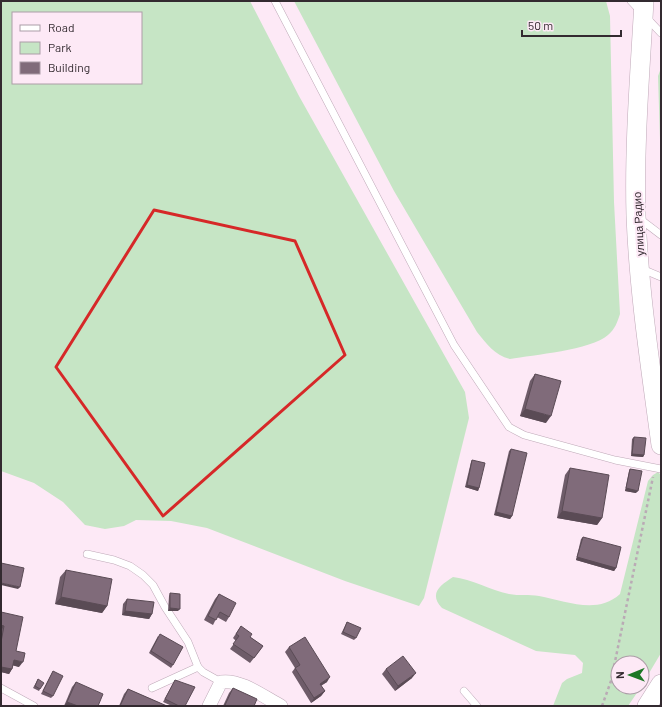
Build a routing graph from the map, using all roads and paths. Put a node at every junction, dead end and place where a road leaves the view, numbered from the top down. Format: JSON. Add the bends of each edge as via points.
{"nodes":[{"id":1,"x":275,"y":1,"type":"edge"},
{"id":2,"x":631,"y":1,"type":"edge"},
{"id":3,"x":644,"y":8,"type":"edge"},
{"id":4,"x":661,"y":33,"type":"edge"},
{"id":5,"x":636,"y":217,"type":"junction"},
{"id":6,"x":661,"y":236,"type":"edge"},
{"id":7,"x":640,"y":268,"type":"junction"},
{"id":8,"x":661,"y":277,"type":"edge"},
{"id":9,"x":661,"y":446,"type":"edge"},
{"id":10,"x":658,"y":469,"type":"edge"},
{"id":11,"x":87,"y":554,"type":"dead end"},
{"id":12,"x":198,"y":666,"type":"junction"},
{"id":13,"x":219,"y":685,"type":"junction"},
{"id":14,"x":1,"y":688,"type":"edge"},
{"id":15,"x":152,"y":688,"type":"dead end"},
{"id":16,"x":464,"y":691,"type":"dead end"},
{"id":17,"x":34,"y":706,"type":"edge"},
{"id":18,"x":209,"y":706,"type":"edge"},
{"id":19,"x":281,"y":706,"type":"edge"},
{"id":20,"x":477,"y":706,"type":"edge"},
{"id":21,"x":602,"y":706,"type":"edge"}],
"edges":[{"from":1,"to":10,"type":"lane","via":[[454,345],[509,427],[524,435]]},
{"from":2,"to":3,"type":"lane"},
{"from":3,"to":4,"type":"lane"},
{"from":3,"to":5,"type":"main road","name":"улица Радио","via":[[636,135]]},
{"from":5,"to":6,"type":"lane"},
{"from":5,"to":7,"type":"main road","name":"улица Радио"},
{"from":7,"to":8,"type":"lane"},
{"from":7,"to":9,"type":"main road","name":"улица Радио"},
{"from":10,"to":21,"type":"path","via":[[611,680]]},
{"from":11,"to":12,"type":"lane","via":[[130,566],[148,580],[188,642]]},
{"from":12,"to":13,"type":"lane"},
{"from":12,"to":15,"type":"lane"},
{"from":13,"to":18,"type":"street"},
{"from":13,"to":19,"type":"street","via":[[232,682]]},
{"from":14,"to":17,"type":"lane"},
{"from":16,"to":20,"type":"lane"}]}
